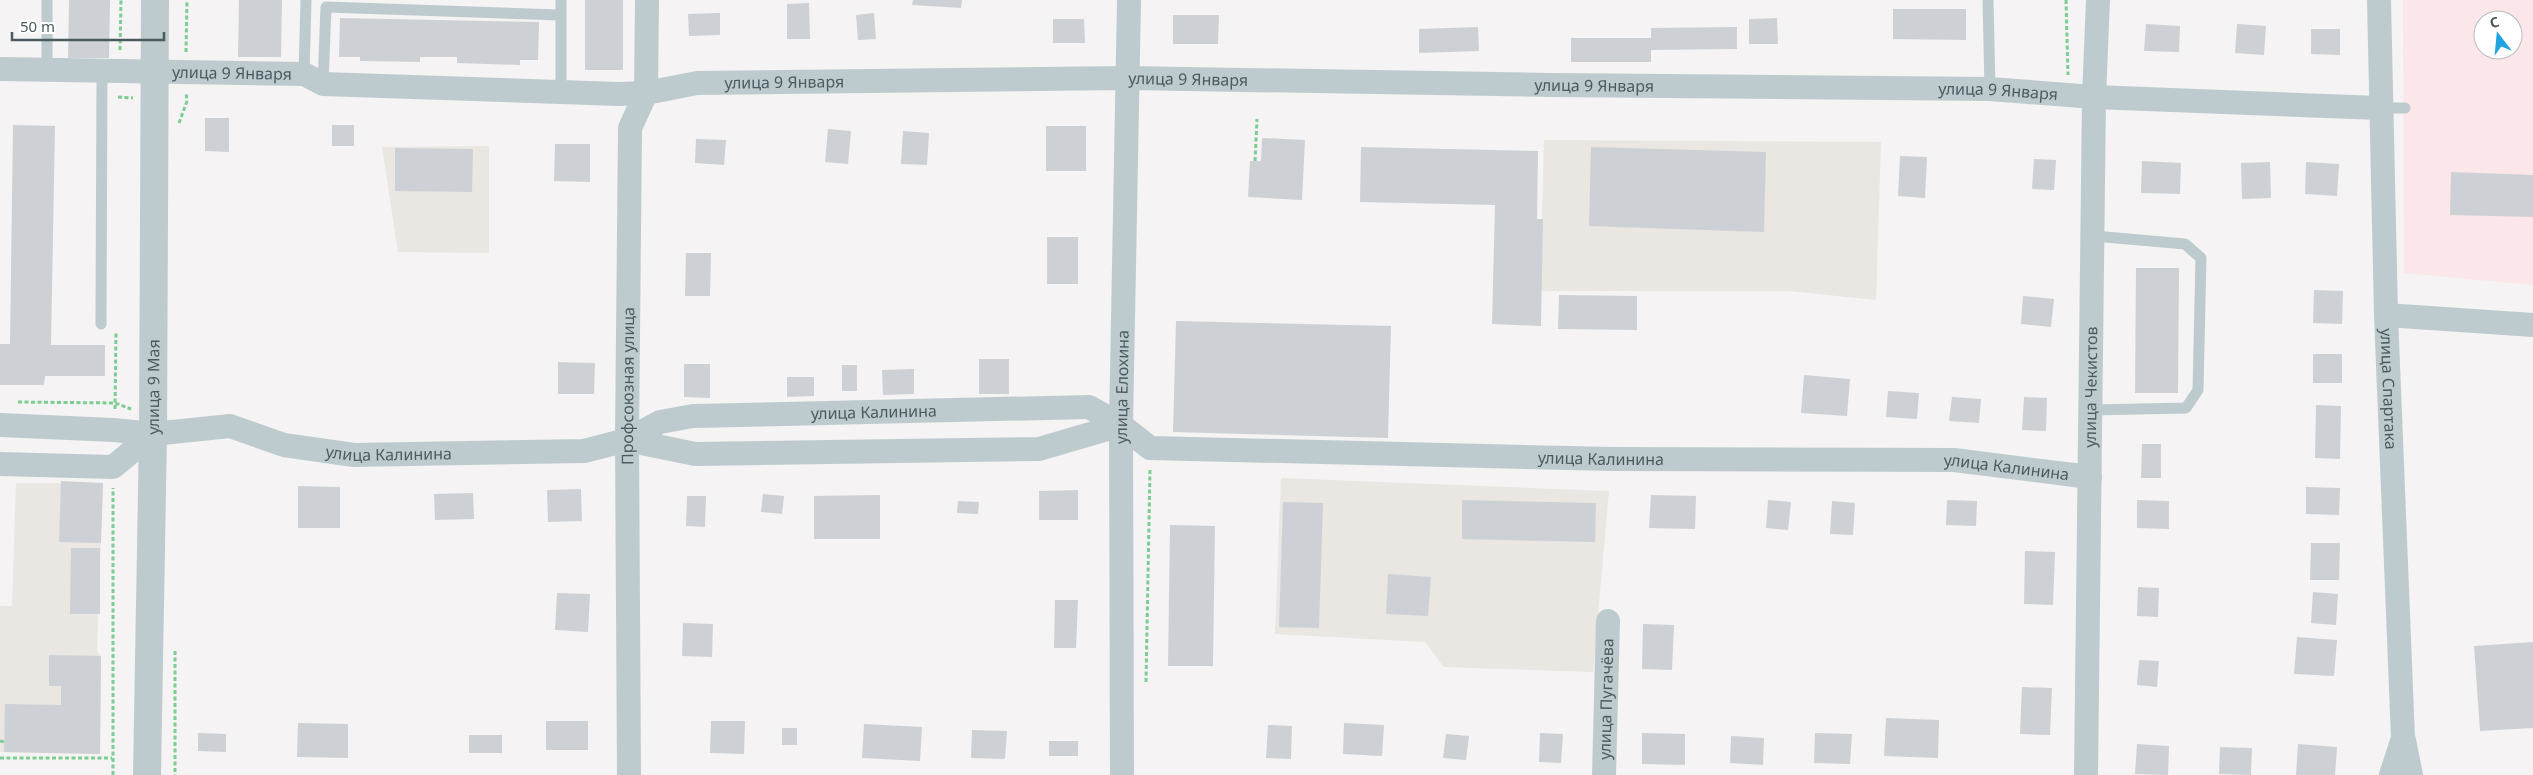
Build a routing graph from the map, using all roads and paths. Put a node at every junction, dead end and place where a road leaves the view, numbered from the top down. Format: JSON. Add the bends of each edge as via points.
{"nodes":[{"id":1,"x":47,"y":0,"type":"edge"},
{"id":2,"x":155,"y":0,"type":"edge"},
{"id":3,"x":306,"y":0,"type":"edge"},
{"id":4,"x":561,"y":0,"type":"edge"},
{"id":5,"x":647,"y":0,"type":"edge"},
{"id":6,"x":1129,"y":0,"type":"edge"},
{"id":7,"x":1988,"y":0,"type":"edge"},
{"id":8,"x":2098,"y":0,"type":"edge"},
{"id":9,"x":2379,"y":0,"type":"edge"},
{"id":10,"x":560,"y":15,"type":"junction"},
{"id":11,"x":0,"y":69,"type":"edge"},
{"id":12,"x":47,"y":69,"type":"junction"},
{"id":13,"x":102,"y":69,"type":"junction"},
{"id":14,"x":153,"y":72,"type":"junction"},
{"id":15,"x":1128,"y":78,"type":"junction"},
{"id":16,"x":313,"y":79,"type":"junction"},
{"id":17,"x":1990,"y":89,"type":"junction"},
{"id":18,"x":561,"y":91,"type":"junction"},
{"id":19,"x":646,"y":93,"type":"junction"},
{"id":20,"x":2094,"y":97,"type":"junction"},
{"id":21,"x":2380,"y":108,"type":"junction"},
{"id":22,"x":2405,"y":108,"type":"dead end"},
{"id":23,"x":1258,"y":119,"type":"dead end"},
{"id":24,"x":1255,"y":161,"type":"dead end"},
{"id":25,"x":2094,"y":236,"type":"junction"},
{"id":26,"x":2386,"y":315,"type":"junction"},
{"id":27,"x":101,"y":324,"type":"dead end"},
{"id":28,"x":2533,"y":325,"type":"edge"},
{"id":29,"x":2091,"y":410,"type":"junction"},
{"id":30,"x":0,"y":425,"type":"edge"},
{"id":31,"x":1121,"y":426,"type":"junction"},
{"id":32,"x":153,"y":434,"type":"junction"},
{"id":33,"x":627,"y":440,"type":"junction"},
{"id":34,"x":1150,"y":448,"type":"junction"},
{"id":35,"x":0,"y":464,"type":"edge"},
{"id":36,"x":2090,"y":477,"type":"junction"},
{"id":37,"x":113,"y":504,"type":"dead end"},
{"id":38,"x":1608,"y":622,"type":"dead end"},
{"id":39,"x":1146,"y":666,"type":"dead end"},
{"id":40,"x":2403,"y":738,"type":"junction"},
{"id":41,"x":0,"y":758,"type":"edge"},
{"id":42,"x":112,"y":758,"type":"junction"},
{"id":43,"x":113,"y":775,"type":"edge"},
{"id":44,"x":147,"y":775,"type":"edge"},
{"id":45,"x":629,"y":775,"type":"edge"},
{"id":46,"x":1122,"y":775,"type":"edge"},
{"id":47,"x":1604,"y":775,"type":"edge"},
{"id":48,"x":2086,"y":775,"type":"edge"},
{"id":49,"x":2391,"y":775,"type":"edge"},
{"id":50,"x":2411,"y":775,"type":"edge"}],
"edges":[{"from":1,"to":12,"type":"lane"},
{"from":2,"to":14,"type":"street","name":"улица 9 Мая"},
{"from":3,"to":16,"type":"lane"},
{"from":4,"to":10,"type":"lane"},
{"from":5,"to":19,"type":"street","name":"Профсоюзная улица"},
{"from":6,"to":15,"type":"street","name":"улица Елохина"},
{"from":7,"to":17,"type":"lane"},
{"from":8,"to":20,"type":"street","name":"улица Чекистов"},
{"from":9,"to":21,"type":"street","name":"улица Спартака"},
{"from":10,"to":16,"type":"lane","via":[[326,7]]},
{"from":10,"to":18,"type":"lane"},
{"from":11,"to":12,"type":"street","name":"улица 9 Января"},
{"from":12,"to":13,"type":"street","name":"улица 9 Января"},
{"from":13,"to":14,"type":"street","name":"улица 9 Января"},
{"from":13,"to":27,"type":"lane"},
{"from":14,"to":16,"type":"street","name":"улица 9 Января"},
{"from":14,"to":32,"type":"street","name":"улица 9 Мая"},
{"from":15,"to":17,"type":"street","name":"улица 9 Января"},
{"from":15,"to":19,"type":"street","name":"улица 9 Января","via":[[696,83]]},
{"from":15,"to":31,"type":"street","name":"улица Елохина"},
{"from":16,"to":18,"type":"street","name":"улица 9 Января"},
{"from":17,"to":20,"type":"street","name":"улица 9 Января"},
{"from":18,"to":19,"type":"street","name":"улица 9 Января"},
{"from":19,"to":33,"type":"street","name":"Профсоюзная улица","via":[[630,128]]},
{"from":20,"to":21,"type":"street","name":"улица 9 Января"},
{"from":20,"to":25,"type":"street","name":"улица Чекистов"},
{"from":21,"to":22,"type":"lane"},
{"from":21,"to":26,"type":"street","name":"улица Спартака"},
{"from":23,"to":24,"type":"path"},
{"from":25,"to":29,"type":"street","name":"улица Чекистов"},
{"from":25,"to":29,"type":"lane","via":[[2185,244],[2201,258],[2198,390],[2186,408]]},
{"from":26,"to":28,"type":"street"},
{"from":26,"to":40,"type":"street","name":"улица Спартака"},
{"from":29,"to":36,"type":"street","name":"улица Чекистов"},
{"from":30,"to":32,"type":"street","name":"улица Калинина"},
{"from":31,"to":33,"type":"street","name":"улица Калинина","via":[[1039,449],[695,454]]},
{"from":31,"to":33,"type":"street","name":"улица Калинина","via":[[1089,407],[693,416],[660,422]]},
{"from":31,"to":34,"type":"street","name":"улица Калинина"},
{"from":31,"to":46,"type":"street","name":"улица Елохина"},
{"from":32,"to":33,"type":"street","name":"улица Калинина","via":[[230,426],[284,445],[354,455],[584,451]]},
{"from":32,"to":35,"type":"street","via":[[112,467]]},
{"from":32,"to":44,"type":"street","name":"улица 9 Мая"},
{"from":33,"to":45,"type":"street","name":"Профсоюзная улица"},
{"from":34,"to":36,"type":"street","name":"улица Калинина","via":[[1612,458],[1954,460]]},
{"from":34,"to":39,"type":"path"},
{"from":36,"to":48,"type":"street","name":"улица Чекистов"},
{"from":37,"to":42,"type":"path"},
{"from":38,"to":47,"type":"street","name":"улица Пугачёва"},
{"from":40,"to":49,"type":"street","name":"улица Спартака"},
{"from":40,"to":50,"type":"street"},
{"from":41,"to":42,"type":"path"},
{"from":42,"to":43,"type":"path"}]}
